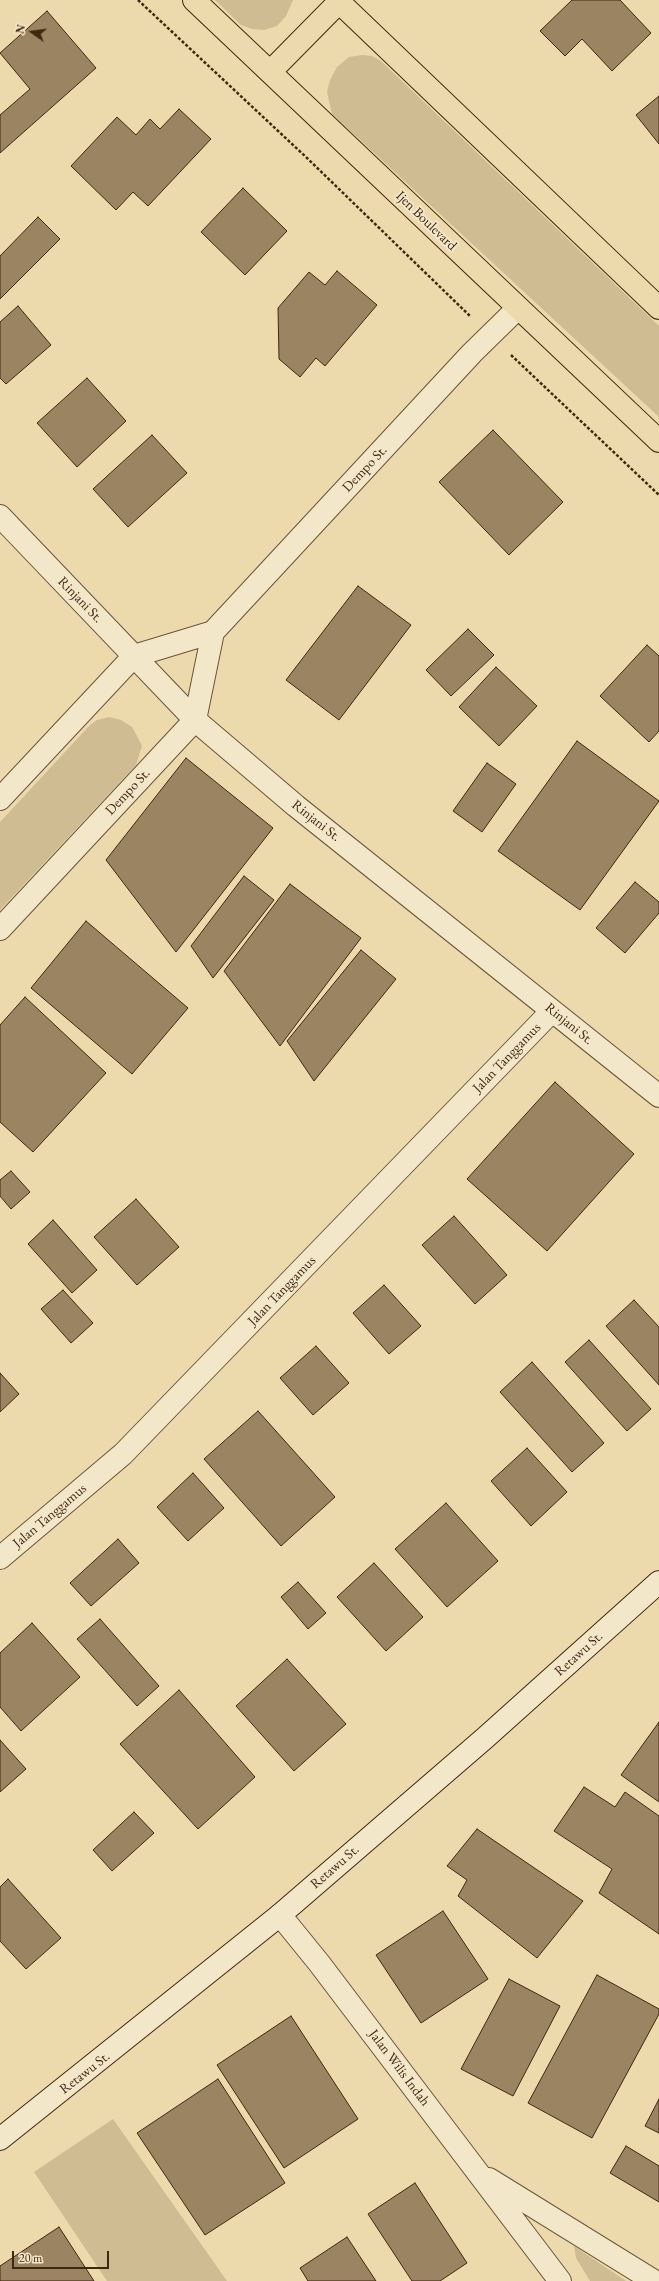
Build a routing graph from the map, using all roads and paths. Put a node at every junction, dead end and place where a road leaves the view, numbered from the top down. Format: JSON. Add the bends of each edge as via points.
{"nodes":[{"id":1,"x":138,"y":0,"type":"edge"},
{"id":2,"x":194,"y":0,"type":"edge"},
{"id":3,"x":338,"y":1,"type":"edge"},
{"id":4,"x":270,"y":72,"type":"junction"},
{"id":5,"x":518,"y":308,"type":"junction"},
{"id":6,"x":659,"y":308,"type":"edge"},
{"id":7,"x":474,"y":319,"type":"dead end"},
{"id":8,"x":507,"y":351,"type":"dead end"},
{"id":9,"x":659,"y":441,"type":"edge"},
{"id":10,"x":659,"y":495,"type":"edge"},
{"id":11,"x":0,"y":516,"type":"edge"},
{"id":12,"x":213,"y":632,"type":"junction"},
{"id":13,"x":134,"y":656,"type":"junction"},
{"id":14,"x":195,"y":720,"type":"junction"},
{"id":15,"x":0,"y":799,"type":"edge"},
{"id":16,"x":0,"y":929,"type":"edge"},
{"id":17,"x":552,"y":1011,"type":"junction"},
{"id":18,"x":659,"y":1096,"type":"edge"},
{"id":19,"x":0,"y":1558,"type":"edge"},
{"id":20,"x":659,"y":1582,"type":"edge"},
{"id":21,"x":280,"y":1915,"type":"junction"},
{"id":22,"x":0,"y":2139,"type":"edge"},
{"id":23,"x":478,"y":2172,"type":"junction"},
{"id":24,"x":560,"y":2281,"type":"edge"},
{"id":25,"x":654,"y":2281,"type":"edge"}],
"edges":[{"from":1,"to":7,"type":"path"},
{"from":2,"to":4,"type":"main road","name":"Ijen Boulevard"},
{"from":3,"to":4,"type":"main road"},
{"from":3,"to":6,"type":"main road"},
{"from":4,"to":5,"type":"main road","name":"Ijen Boulevard"},
{"from":5,"to":9,"type":"main road","name":"Ijen Boulevard"},
{"from":5,"to":12,"type":"street","name":"Dempo St.","via":[[472,353]]},
{"from":8,"to":10,"type":"path"},
{"from":11,"to":13,"type":"street","name":"Rinjani St."},
{"from":12,"to":13,"type":"street"},
{"from":12,"to":14,"type":"street"},
{"from":13,"to":14,"type":"street","name":"Rinjani St."},
{"from":13,"to":15,"type":"street"},
{"from":14,"to":16,"type":"street","name":"Dempo St."},
{"from":14,"to":17,"type":"street","name":"Rinjani St.","via":[[296,806]]},
{"from":17,"to":18,"type":"street","name":"Rinjani St."},
{"from":17,"to":19,"type":"street","name":"Jalan Tanggamus","via":[[123,1454]]},
{"from":20,"to":21,"type":"street","name":"Retawu St.","via":[[485,1738]]},
{"from":21,"to":22,"type":"street","name":"Retawu St."},
{"from":21,"to":23,"type":"street","name":"Jalan Wilis Indah"},
{"from":23,"to":24,"type":"street","name":"Jalan Wilis Indah"},
{"from":23,"to":25,"type":"street","name":"Jalan Wilis Indah"}]}
